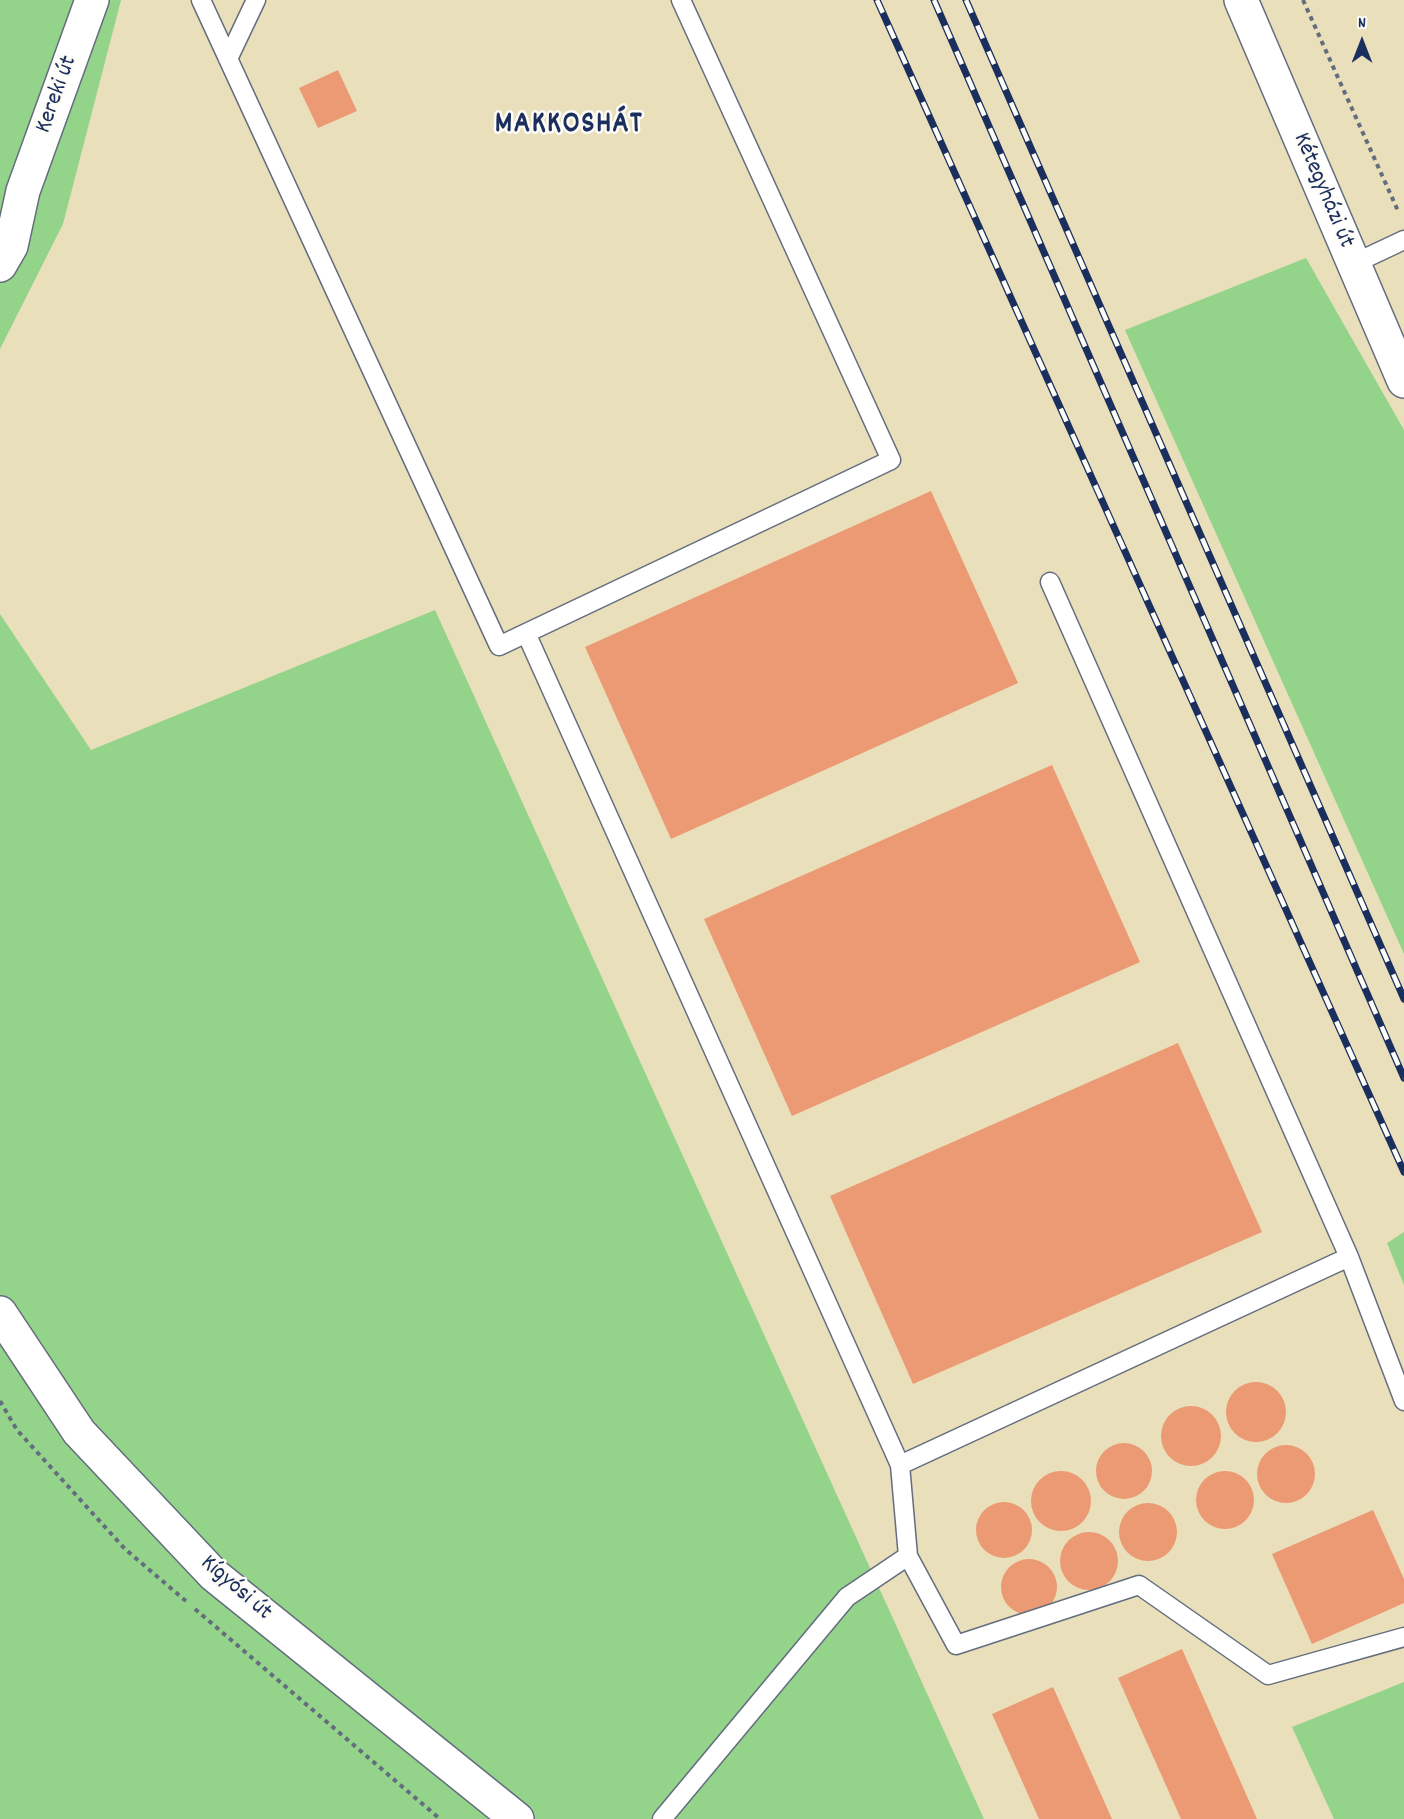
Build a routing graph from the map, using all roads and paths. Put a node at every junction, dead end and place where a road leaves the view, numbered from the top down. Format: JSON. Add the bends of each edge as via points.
{"nodes":[{"id":1,"x":93,"y":0,"type":"edge"},
{"id":2,"x":201,"y":0,"type":"edge"},
{"id":3,"x":256,"y":0,"type":"edge"},
{"id":4,"x":681,"y":0,"type":"edge"},
{"id":5,"x":1241,"y":0,"type":"edge"},
{"id":6,"x":1303,"y":0,"type":"edge"},
{"id":7,"x":228,"y":59,"type":"junction"},
{"id":8,"x":23,"y":191,"type":"junction"},
{"id":9,"x":0,"y":214,"type":"edge"},
{"id":10,"x":1404,"y":223,"type":"edge"},
{"id":11,"x":1404,"y":240,"type":"edge"},
{"id":12,"x":1353,"y":264,"type":"junction"},
{"id":13,"x":0,"y":265,"type":"edge"},
{"id":14,"x":1404,"y":381,"type":"edge"},
{"id":15,"x":1050,"y":582,"type":"dead end"},
{"id":16,"x":526,"y":633,"type":"junction"},
{"id":17,"x":1349,"y":1257,"type":"junction"},
{"id":18,"x":0,"y":1313,"type":"edge"},
{"id":19,"x":1404,"y":1401,"type":"edge"},
{"id":20,"x":900,"y":1465,"type":"junction"},
{"id":21,"x":908,"y":1556,"type":"junction"},
{"id":22,"x":1404,"y":1637,"type":"edge"},
{"id":23,"x":517,"y":1819,"type":"edge"},
{"id":24,"x":662,"y":1819,"type":"edge"}],
"edges":[{"from":1,"to":8,"type":"street","name":"Kereki út"},
{"from":2,"to":7,"type":"lane"},
{"from":3,"to":7,"type":"lane"},
{"from":4,"to":16,"type":"lane","via":[[891,460]]},
{"from":5,"to":12,"type":"street","name":"Kétegyházi út"},
{"from":6,"to":10,"type":"path"},
{"from":7,"to":16,"type":"lane","via":[[499,646]]},
{"from":8,"to":9,"type":"street","name":"Kereki út"},
{"from":8,"to":13,"type":"street","name":"Kereki út","via":[[11,246]]},
{"from":11,"to":12,"type":"lane"},
{"from":12,"to":14,"type":"street","name":"Kétegyházi út"},
{"from":15,"to":17,"type":"lane"},
{"from":16,"to":20,"type":"lane"},
{"from":17,"to":19,"type":"lane"},
{"from":17,"to":20,"type":"lane"},
{"from":18,"to":23,"type":"street","name":"Kígyósi út","via":[[79,1432],[214,1575]]},
{"from":20,"to":21,"type":"lane"},
{"from":21,"to":22,"type":"lane","via":[[956,1644],[1139,1585],[1268,1675]]},
{"from":21,"to":24,"type":"lane","via":[[847,1597]]}]}
